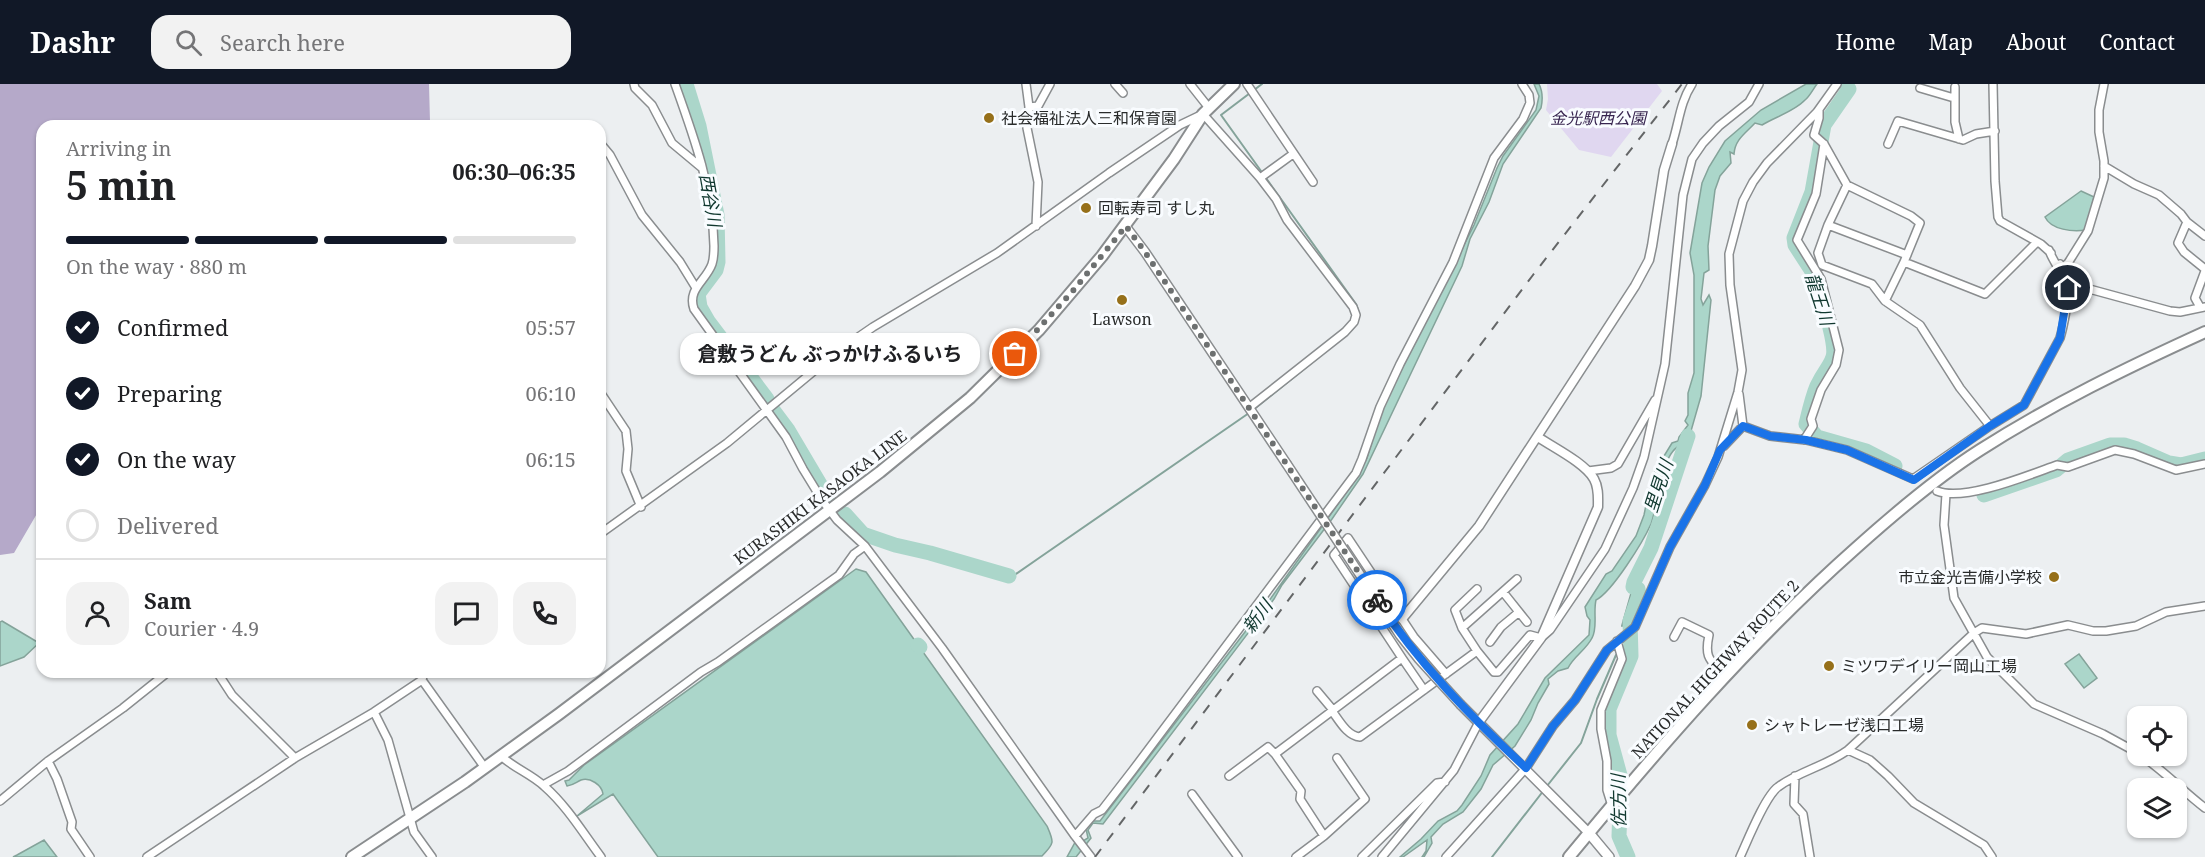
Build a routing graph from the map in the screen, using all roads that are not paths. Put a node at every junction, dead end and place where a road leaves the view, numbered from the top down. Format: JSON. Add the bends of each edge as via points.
{"nodes":[{"id":1,"x":634,"y":84,"type":"edge"},
{"id":2,"x":675,"y":84,"type":"edge"},
{"id":3,"x":1026,"y":84,"type":"edge"},
{"id":4,"x":1050,"y":84,"type":"edge"},
{"id":5,"x":1115,"y":84,"type":"edge"},
{"id":6,"x":1190,"y":84,"type":"edge"},
{"id":7,"x":1522,"y":84,"type":"edge"},
{"id":8,"x":1692,"y":84,"type":"edge"},
{"id":9,"x":1759,"y":84,"type":"edge"},
{"id":10,"x":1837,"y":84,"type":"edge"},
{"id":11,"x":1993,"y":84,"type":"edge"},
{"id":12,"x":2104,"y":84,"type":"edge"},
{"id":13,"x":1229,"y":86,"type":"edge"},
{"id":14,"x":1248,"y":87,"type":"edge"},
{"id":15,"x":1955,"y":87,"type":"dead end"},
{"id":16,"x":1920,"y":88,"type":"dead end"},
{"id":17,"x":1124,"y":93,"type":"dead end"},
{"id":18,"x":1954,"y":98,"type":"junction"},
{"id":19,"x":1029,"y":108,"type":"junction"},
{"id":20,"x":1819,"y":110,"type":"junction"},
{"id":21,"x":1206,"y":111,"type":"junction"},
{"id":22,"x":1995,"y":131,"type":"junction"},
{"id":23,"x":1959,"y":139,"type":"junction"},
{"id":24,"x":1672,"y":144,"type":"joint"},
{"id":25,"x":1824,"y":144,"type":"junction"},
{"id":26,"x":1888,"y":144,"type":"dead end"},
{"id":27,"x":606,"y":150,"type":"edge"},
{"id":28,"x":1293,"y":154,"type":"junction"},
{"id":29,"x":2104,"y":166,"type":"junction"},
{"id":30,"x":702,"y":168,"type":"junction"},
{"id":31,"x":1260,"y":178,"type":"junction"},
{"id":32,"x":1313,"y":182,"type":"dead end"},
{"id":33,"x":1847,"y":185,"type":"junction"},
{"id":34,"x":2187,"y":222,"type":"junction"},
{"id":35,"x":1828,"y":225,"type":"junction"},
{"id":36,"x":1036,"y":226,"type":"junction"},
{"id":37,"x":1126,"y":226,"type":"junction"},
{"id":38,"x":2205,"y":236,"type":"edge"},
{"id":39,"x":2037,"y":242,"type":"junction"},
{"id":40,"x":2049,"y":250,"type":"junction"},
{"id":41,"x":1906,"y":258,"type":"junction"},
{"id":42,"x":2062,"y":268,"type":"junction"},
{"id":43,"x":2205,"y":270,"type":"edge"},
{"id":44,"x":696,"y":288,"type":"junction"},
{"id":45,"x":1885,"y":301,"type":"junction"},
{"id":46,"x":2203,"y":307,"type":"edge"},
{"id":47,"x":2205,"y":332,"type":"edge"},
{"id":48,"x":1738,"y":392,"type":"junction"},
{"id":49,"x":1656,"y":398,"type":"junction"},
{"id":50,"x":606,"y":401,"type":"edge"},
{"id":51,"x":766,"y":409,"type":"junction"},
{"id":52,"x":1251,"y":410,"type":"junction"},
{"id":53,"x":1743,"y":426,"type":"junction"},
{"id":54,"x":1990,"y":426,"type":"junction"},
{"id":55,"x":1538,"y":437,"type":"junction"},
{"id":56,"x":1806,"y":437,"type":"junction"},
{"id":57,"x":1720,"y":450,"type":"junction"},
{"id":58,"x":2205,"y":464,"type":"edge"},
{"id":59,"x":1588,"y":471,"type":"junction"},
{"id":60,"x":1937,"y":491,"type":"dead end"},
{"id":61,"x":1946,"y":494,"type":"junction"},
{"id":62,"x":641,"y":507,"type":"junction"},
{"id":63,"x":830,"y":510,"type":"junction"},
{"id":64,"x":606,"y":530,"type":"edge"},
{"id":65,"x":865,"y":546,"type":"junction"},
{"id":66,"x":1517,"y":579,"type":"dead end"},
{"id":67,"x":1477,"y":590,"type":"dead end"},
{"id":68,"x":1503,"y":592,"type":"junction"},
{"id":69,"x":2205,"y":606,"type":"edge"},
{"id":70,"x":1519,"y":612,"type":"junction"},
{"id":71,"x":1402,"y":619,"type":"junction"},
{"id":72,"x":1527,"y":622,"type":"dead end"},
{"id":73,"x":1462,"y":628,"type":"junction"},
{"id":74,"x":1974,"y":633,"type":"junction"},
{"id":75,"x":1387,"y":637,"type":"junction"},
{"id":76,"x":1674,"y":637,"type":"dead end"},
{"id":77,"x":1541,"y":638,"type":"junction"},
{"id":78,"x":1617,"y":641,"type":"junction"},
{"id":79,"x":1490,"y":642,"type":"dead end"},
{"id":80,"x":1477,"y":651,"type":"junction"},
{"id":81,"x":1402,"y":658,"type":"junction"},
{"id":82,"x":1446,"y":674,"type":"junction"},
{"id":83,"x":606,"y":677,"type":"edge"},
{"id":84,"x":1725,"y":677,"type":"junction"},
{"id":85,"x":160,"y":678,"type":"edge"},
{"id":86,"x":221,"y":678,"type":"edge"},
{"id":87,"x":418,"y":678,"type":"edge"},
{"id":88,"x":426,"y":678,"type":"edge"},
{"id":89,"x":605,"y":678,"type":"edge"},
{"id":90,"x":1424,"y":690,"type":"junction"},
{"id":91,"x":1317,"y":691,"type":"dead end"},
{"id":92,"x":1333,"y":711,"type":"junction"},
{"id":93,"x":374,"y":712,"type":"junction"},
{"id":94,"x":1482,"y":725,"type":"junction"},
{"id":95,"x":2127,"y":746,"type":"edge"},
{"id":96,"x":1848,"y":750,"type":"junction"},
{"id":97,"x":1275,"y":754,"type":"junction"},
{"id":98,"x":501,"y":756,"type":"junction"},
{"id":99,"x":295,"y":758,"type":"junction"},
{"id":100,"x":1337,"y":758,"type":"dead end"},
{"id":101,"x":48,"y":761,"type":"junction"},
{"id":102,"x":2155,"y":766,"type":"edge"},
{"id":103,"x":485,"y":768,"type":"junction"},
{"id":104,"x":1526,"y":768,"type":"junction"},
{"id":105,"x":1229,"y":776,"type":"dead end"},
{"id":106,"x":1795,"y":776,"type":"junction"},
{"id":107,"x":1445,"y":782,"type":"junction"},
{"id":108,"x":543,"y":785,"type":"junction"},
{"id":109,"x":1192,"y":794,"type":"dead end"},
{"id":110,"x":0,"y":801,"type":"edge"},
{"id":111,"x":1613,"y":804,"type":"junction"},
{"id":112,"x":2205,"y":808,"type":"edge"},
{"id":113,"x":410,"y":818,"type":"junction"},
{"id":114,"x":1589,"y":833,"type":"junction"},
{"id":115,"x":1075,"y":836,"type":"junction"},
{"id":116,"x":1324,"y":836,"type":"junction"},
{"id":117,"x":1089,"y":854,"type":"edge"},
{"id":118,"x":90,"y":857,"type":"edge"},
{"id":119,"x":147,"y":857,"type":"edge"},
{"id":120,"x":352,"y":857,"type":"edge"},
{"id":121,"x":432,"y":857,"type":"edge"},
{"id":122,"x":601,"y":857,"type":"edge"},
{"id":123,"x":1238,"y":857,"type":"edge"},
{"id":124,"x":1296,"y":857,"type":"edge"},
{"id":125,"x":1362,"y":857,"type":"edge"},
{"id":126,"x":1382,"y":857,"type":"edge"},
{"id":127,"x":1446,"y":857,"type":"edge"},
{"id":128,"x":1569,"y":857,"type":"edge"},
{"id":129,"x":1609,"y":857,"type":"edge"},
{"id":130,"x":1740,"y":857,"type":"edge"},
{"id":131,"x":1810,"y":857,"type":"edge"},
{"id":132,"x":1992,"y":857,"type":"edge"}],
"edges":[{"from":1,"to":30,"type":"street","via":[[652,105],[672,143]]},
{"from":2,"to":30,"type":"street"},
{"from":3,"to":19,"type":"street"},
{"from":4,"to":19,"type":"street","via":[[1038,106]]},
{"from":5,"to":17,"type":"street"},
{"from":6,"to":21,"type":"street"},
{"from":7,"to":115,"type":"street","via":[[1529,95],[1527,111],[1494,158],[1452,262],[1380,407],[1356,473],[1140,762],[1102,810]]},
{"from":8,"to":24,"type":"street","via":[[1684,97]]},
{"from":9,"to":49,"type":"street","via":[[1749,102],[1702,143],[1692,159],[1683,195],[1665,364]]},
{"from":10,"to":20,"type":"street"},
{"from":11,"to":22,"type":"street"},
{"from":12,"to":29,"type":"street","via":[[2098,132]]},
{"from":13,"to":21,"type":"main road","name":"KURASHIKI KASAOKA LINE"},
{"from":14,"to":28,"type":"street"},
{"from":15,"to":18,"type":"street"},
{"from":16,"to":18,"type":"street"},
{"from":18,"to":23,"type":"street"},
{"from":19,"to":36,"type":"street","via":[[1027,128],[1038,182]]},
{"from":20,"to":25,"type":"street","via":[[1814,135]]},
{"from":20,"to":48,"type":"street","via":[[1767,163],[1753,182],[1738,216],[1729,254],[1742,370]]},
{"from":21,"to":31,"type":"street"},
{"from":21,"to":36,"type":"street","via":[[1162,137]]},
{"from":21,"to":37,"type":"main road","name":"KURASHIKI KASAOKA LINE"},
{"from":22,"to":23,"type":"street"},
{"from":22,"to":39,"type":"street","via":[[1998,217]]},
{"from":23,"to":26,"type":"street","via":[[1898,121]]},
{"from":24,"to":55,"type":"street","via":[[1649,260]]},
{"from":25,"to":33,"type":"street"},
{"from":25,"to":56,"type":"street","via":[[1816,194],[1797,240],[1821,279],[1839,351]]},
{"from":27,"to":44,"type":"street","via":[[642,215]]},
{"from":28,"to":31,"type":"street"},
{"from":28,"to":32,"type":"street"},
{"from":29,"to":34,"type":"street","via":[[2159,195]]},
{"from":29,"to":42,"type":"street","via":[[2088,231]]},
{"from":30,"to":44,"type":"street","via":[[714,247],[711,265]]},
{"from":31,"to":52,"type":"street","via":[[1356,315],[1345,332]]},
{"from":33,"to":35,"type":"street"},
{"from":33,"to":41,"type":"street","via":[[1920,223]]},
{"from":34,"to":38,"type":"street"},
{"from":34,"to":43,"type":"street","via":[[2178,243]]},
{"from":35,"to":41,"type":"street"},
{"from":35,"to":45,"type":"street","via":[[1818,253],[1822,265],[1872,284]]},
{"from":36,"to":51,"type":"street","via":[[873,327]]},
{"from":37,"to":52,"type":"street"},
{"from":37,"to":63,"type":"main road","name":"KURASHIKI KASAOKA LINE","via":[[1039,330],[1003,366],[934,428]]},
{"from":39,"to":40,"type":"street"},
{"from":39,"to":41,"type":"street","via":[[1985,294]]},
{"from":40,"to":42,"type":"street"},
{"from":40,"to":54,"type":"street","via":[[2068,288],[2060,338],[2024,405]]},
{"from":41,"to":45,"type":"street"},
{"from":42,"to":46,"type":"street","via":[[2075,285],[2151,307],[2180,312]]},
{"from":43,"to":46,"type":"street","via":[[2195,298]]},
{"from":44,"to":51,"type":"street","via":[[691,301],[694,309]]},
{"from":45,"to":54,"type":"street","via":[[1920,325],[1960,388]]},
{"from":47,"to":84,"type":"main road","name":"NATIONAL HIGHWAY ROUTE 2","via":[[2047,409],[1979,450],[1884,523],[1808,590]]},
{"from":48,"to":53,"type":"street"},
{"from":48,"to":57,"type":"street"},
{"from":49,"to":59,"type":"street","via":[[1618,464]]},
{"from":49,"to":77,"type":"street","via":[[1644,457],[1605,549]]},
{"from":50,"to":62,"type":"street","via":[[626,431],[626,471]]},
{"from":51,"to":62,"type":"street"},
{"from":51,"to":63,"type":"street"},
{"from":52,"to":94,"type":"street","bridge":true,"via":[[1400,635]]},
{"from":53,"to":56,"type":"street","via":[[1770,436]]},
{"from":53,"to":57,"type":"street"},
{"from":54,"to":56,"type":"street","via":[[1914,480],[1847,450]]},
{"from":55,"to":59,"type":"street"},
{"from":55,"to":71,"type":"street","via":[[1479,526]]},
{"from":57,"to":78,"type":"street","via":[[1670,547],[1635,627]]},
{"from":58,"to":61,"type":"street","via":[[2176,470],[2115,450],[2068,467],[2057,465],[1991,487]]},
{"from":59,"to":77,"type":"street","via":[[1596,481],[1598,507]]},
{"from":60,"to":61,"type":"street"},
{"from":61,"to":74,"type":"street","via":[[1944,525],[1954,598]]},
{"from":62,"to":64,"type":"street"},
{"from":63,"to":65,"type":"street"},
{"from":63,"to":83,"type":"main road","name":"KURASHIKI KASAOKA LINE"},
{"from":65,"to":108,"type":"street","via":[[839,575],[568,771]]},
{"from":65,"to":115,"type":"street"},
{"from":66,"to":68,"type":"street"},
{"from":67,"to":73,"type":"street","via":[[1455,610]]},
{"from":68,"to":70,"type":"street"},
{"from":68,"to":73,"type":"street"},
{"from":69,"to":74,"type":"street","via":[[2166,612],[2122,630],[2093,631],[2068,625],[2026,634],[1982,628]]},
{"from":70,"to":72,"type":"street"},
{"from":70,"to":79,"type":"street"},
{"from":71,"to":75,"type":"street"},
{"from":71,"to":75,"type":"street","via":[[1348,538],[1334,555]]},
{"from":71,"to":82,"type":"street"},
{"from":73,"to":80,"type":"street"},
{"from":74,"to":95,"type":"street","via":[[1987,657],[2034,704]]},
{"from":74,"to":96,"type":"street"},
{"from":75,"to":81,"type":"street"},
{"from":76,"to":84,"type":"street","via":[[1682,622],[1709,635],[1705,652]]},
{"from":77,"to":80,"type":"street","via":[[1530,635],[1498,672]]},
{"from":77,"to":94,"type":"street"},
{"from":78,"to":104,"type":"street"},
{"from":78,"to":111,"type":"street","via":[[1622,659],[1601,710],[1607,790]]},
{"from":80,"to":82,"type":"street"},
{"from":81,"to":90,"type":"street"},
{"from":81,"to":92,"type":"street"},
{"from":82,"to":90,"type":"street"},
{"from":84,"to":111,"type":"main road","name":"NATIONAL HIGHWAY ROUTE 2"},
{"from":85,"to":101,"type":"street"},
{"from":86,"to":99,"type":"street","via":[[232,695]]},
{"from":87,"to":93,"type":"street"},
{"from":88,"to":103,"type":"street"},
{"from":89,"to":98,"type":"main road","name":"KURASHIKI KASAOKA LINE"},
{"from":90,"to":92,"type":"street","via":[[1360,738],[1346,729]]},
{"from":91,"to":92,"type":"street"},
{"from":92,"to":97,"type":"street"},
{"from":93,"to":99,"type":"street"},
{"from":93,"to":113,"type":"street","via":[[388,740]]},
{"from":94,"to":104,"type":"street"},
{"from":94,"to":107,"type":"street"},
{"from":96,"to":106,"type":"street","via":[[1832,762]]},
{"from":96,"to":132,"type":"street","via":[[1870,760],[1914,803],[1984,845]]},
{"from":97,"to":105,"type":"street","via":[[1268,747]]},
{"from":97,"to":116,"type":"street","via":[[1301,791],[1299,799]]},
{"from":98,"to":103,"type":"main road","name":"KURASHIKI KASAOKA LINE"},
{"from":98,"to":108,"type":"street"},
{"from":99,"to":119,"type":"street"},
{"from":100,"to":116,"type":"street","via":[[1365,799]]},
{"from":101,"to":110,"type":"street"},
{"from":101,"to":118,"type":"street","via":[[72,822],[71,829]]},
{"from":102,"to":112,"type":"street"},
{"from":103,"to":113,"type":"main road","name":"KURASHIKI KASAOKA LINE"},
{"from":104,"to":114,"type":"street"},
{"from":104,"to":127,"type":"street"},
{"from":106,"to":130,"type":"street","via":[[1775,788]]},
{"from":106,"to":131,"type":"street","via":[[1794,804],[1803,814]]},
{"from":107,"to":125,"type":"street","via":[[1437,783]]},
{"from":107,"to":126,"type":"street"},
{"from":108,"to":122,"type":"street"},
{"from":109,"to":123,"type":"street"},
{"from":111,"to":114,"type":"main road","name":"NATIONAL HIGHWAY ROUTE 2"},
{"from":113,"to":120,"type":"main road","name":"KURASHIKI KASAOKA LINE"},
{"from":113,"to":121,"type":"street","via":[[414,832]]},
{"from":114,"to":128,"type":"main road","name":"NATIONAL HIGHWAY ROUTE 2"},
{"from":114,"to":129,"type":"main road"},
{"from":115,"to":117,"type":"street"},
{"from":116,"to":124,"type":"street"}]}
